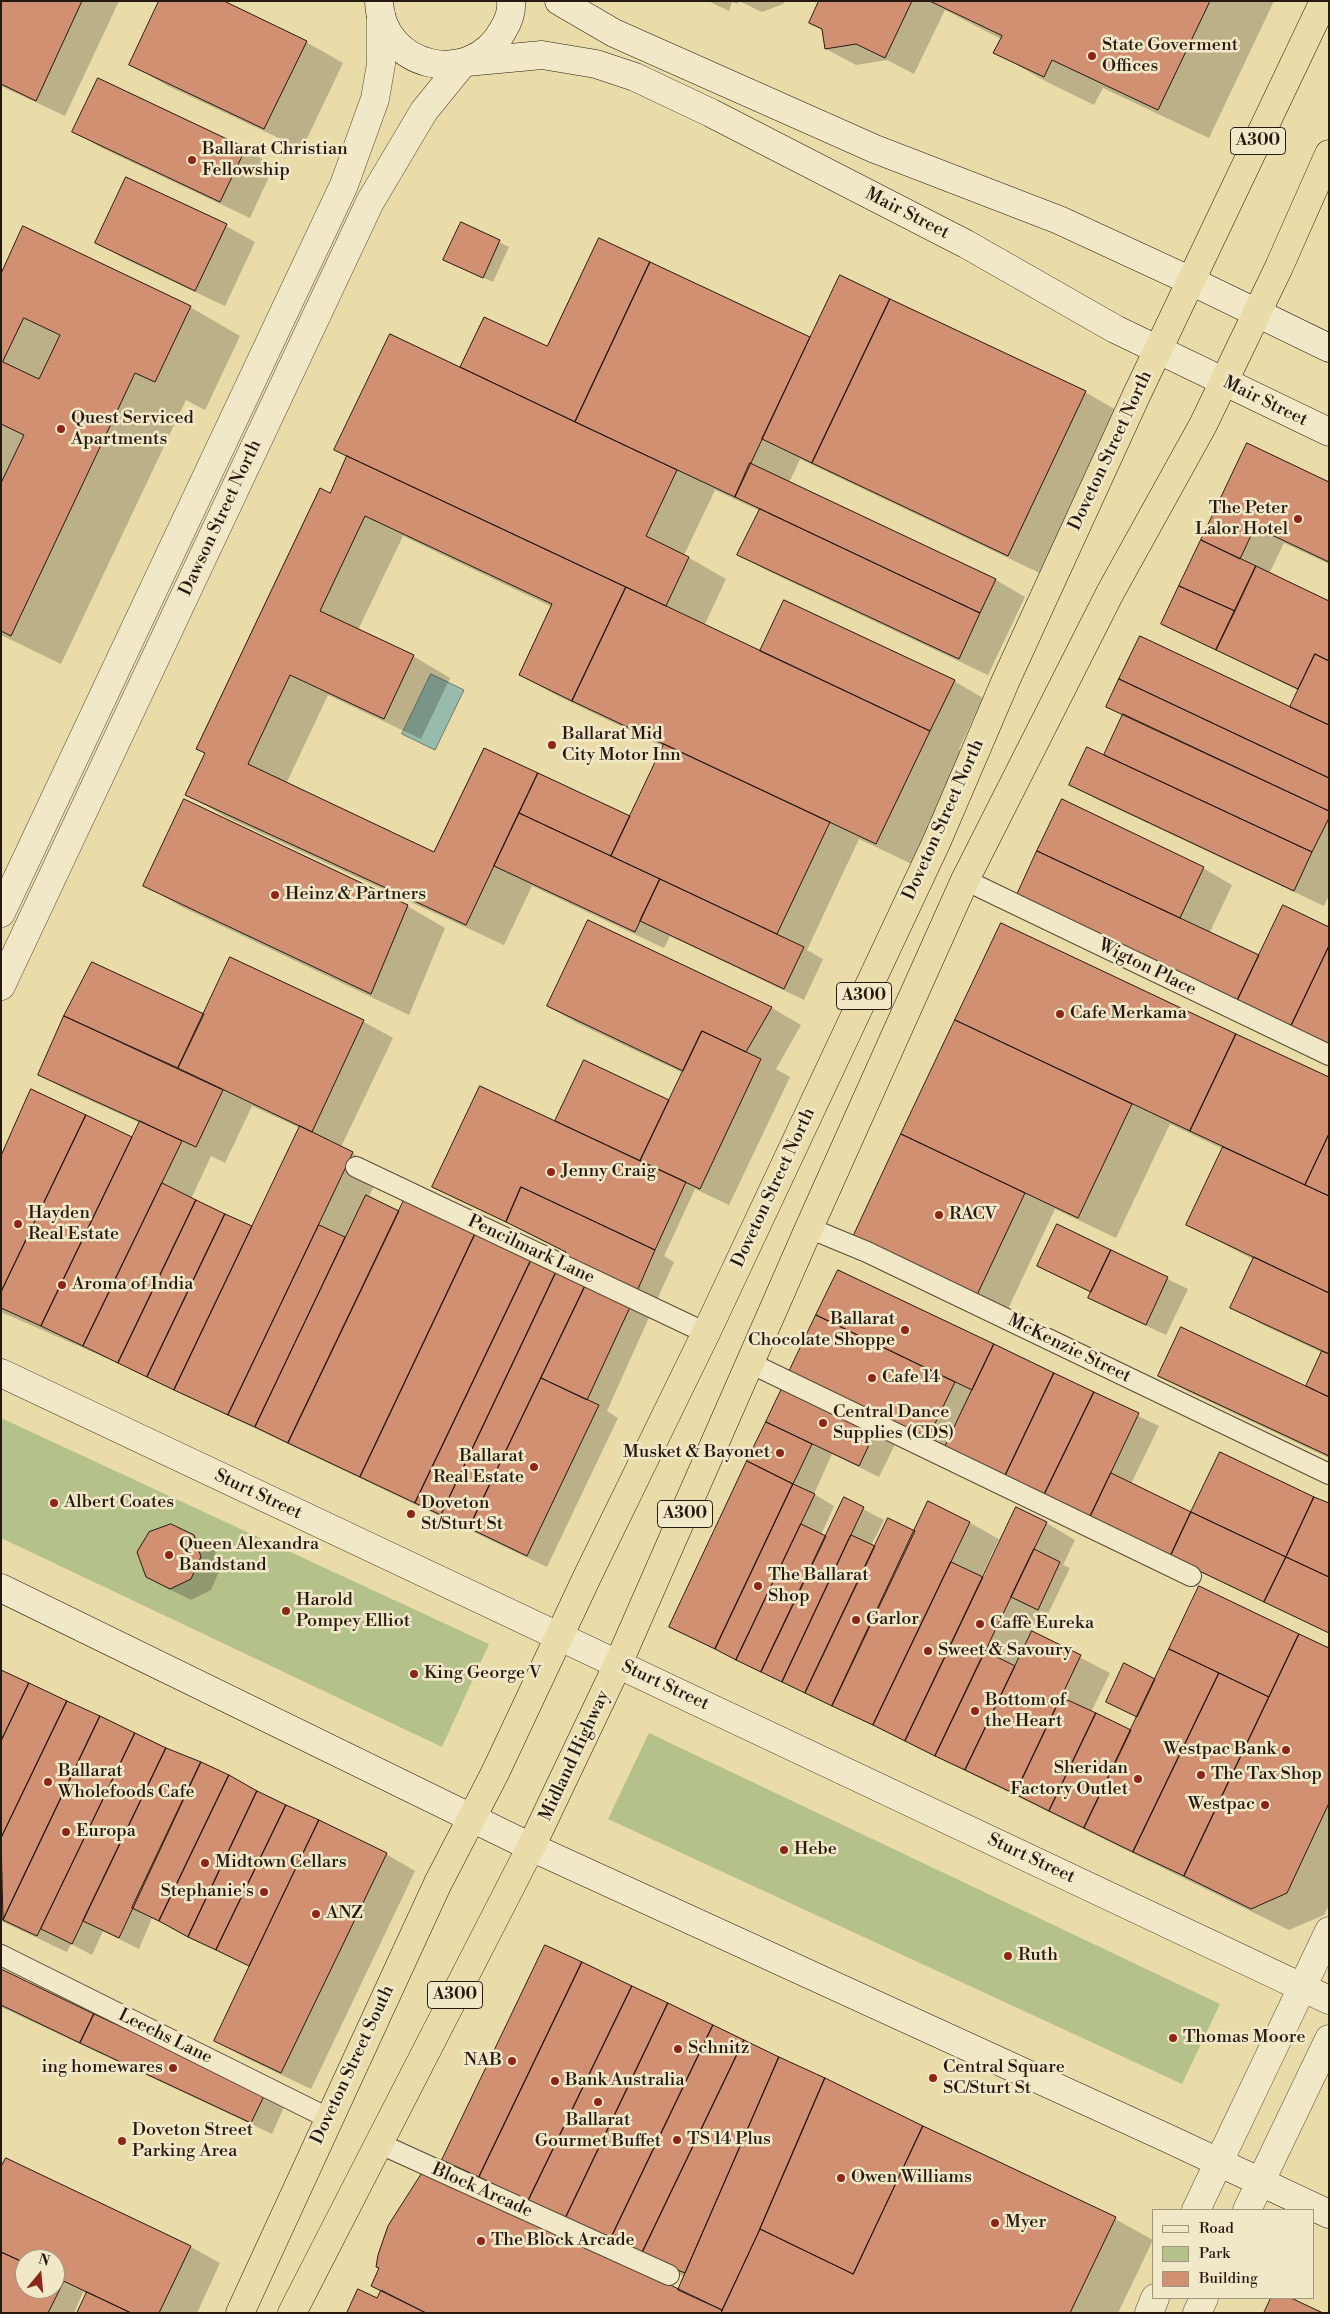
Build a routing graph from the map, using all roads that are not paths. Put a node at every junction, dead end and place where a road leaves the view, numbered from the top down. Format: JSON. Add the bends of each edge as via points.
{"nodes":[{"id":1,"x":511,"y":1,"type":"edge"},
{"id":2,"x":559,"y":1,"type":"edge"},
{"id":3,"x":1324,"y":1,"type":"edge"},
{"id":4,"x":379,"y":5,"type":"edge"},
{"id":5,"x":465,"y":63,"type":"junction"},
{"id":6,"x":1329,"y":154,"type":"edge"},
{"id":7,"x":1191,"y":281,"type":"junction"},
{"id":8,"x":1256,"y":312,"type":"junction"},
{"id":9,"x":1329,"y":348,"type":"edge"},
{"id":10,"x":1157,"y":350,"type":"junction"},
{"id":11,"x":1222,"y":381,"type":"junction"},
{"id":12,"x":1329,"y":432,"type":"edge"},
{"id":13,"x":965,"y":880,"type":"junction"},
{"id":14,"x":1,"y":913,"type":"edge"},
{"id":15,"x":1,"y":986,"type":"edge"},
{"id":16,"x":1329,"y":1055,"type":"edge"},
{"id":17,"x":356,"y":1167,"type":"dead end"},
{"id":18,"x":809,"y":1228,"type":"junction"},
{"id":19,"x":706,"y":1333,"type":"junction"},
{"id":20,"x":750,"y":1362,"type":"junction"},
{"id":21,"x":1,"y":1373,"type":"edge"},
{"id":22,"x":1329,"y":1474,"type":"edge"},
{"id":23,"x":1190,"y":1576,"type":"dead end"},
{"id":24,"x":1,"y":1588,"type":"edge"},
{"id":25,"x":559,"y":1636,"type":"junction"},
{"id":26,"x":618,"y":1664,"type":"junction"},
{"id":27,"x":472,"y":1819,"type":"junction"},
{"id":28,"x":531,"y":1847,"type":"junction"},
{"id":29,"x":1329,"y":1931,"type":"edge"},
{"id":30,"x":1,"y":1956,"type":"edge"},
{"id":31,"x":1302,"y":1987,"type":"junction"},
{"id":32,"x":1329,"y":2000,"type":"edge"},
{"id":33,"x":1329,"y":2039,"type":"edge"},
{"id":34,"x":328,"y":2118,"type":"junction"},
{"id":35,"x":378,"y":2142,"type":"junction"},
{"id":36,"x":1218,"y":2164,"type":"junction"},
{"id":37,"x":1260,"y":2183,"type":"junction"},
{"id":38,"x":1196,"y":2209,"type":"edge"},
{"id":39,"x":1247,"y":2209,"type":"edge"},
{"id":40,"x":1329,"y":2214,"type":"edge"},
{"id":41,"x":668,"y":2275,"type":"dead end"},
{"id":42,"x":1155,"y":2299,"type":"edge"},
{"id":43,"x":1204,"y":2299,"type":"edge"},
{"id":44,"x":240,"y":2313,"type":"edge"},
{"id":45,"x":292,"y":2313,"type":"edge"},
{"id":46,"x":1149,"y":2313,"type":"edge"},
{"id":47,"x":1197,"y":2313,"type":"edge"}],
"edges":[{"from":1,"to":5,"type":"street","via":[[507,23],[498,40],[484,54]]},
{"from":2,"to":7,"type":"street","via":[[614,33],[875,149],[1059,220]]},
{"from":3,"to":7,"type":"highway","name":"Doveton Street North","number":"A300"},
{"from":4,"to":5,"type":"street","name":"Mair Street","via":[[389,35],[403,51],[422,61],[442,65]]},
{"from":4,"to":14,"type":"street","name":"Dawson Street North","via":[[381,64],[375,100],[344,185]]},
{"from":5,"to":10,"type":"street","name":"Mair Street","via":[[542,55],[596,64],[635,77],[966,244]]},
{"from":5,"to":15,"type":"street","name":"Dawson Street North","via":[[424,111],[370,202]]},
{"from":6,"to":8,"type":"highway","number":"A300"},
{"from":7,"to":8,"type":"street"},
{"from":7,"to":10,"type":"highway","name":"Doveton Street North","number":"A300"},
{"from":8,"to":9,"type":"street"},
{"from":8,"to":11,"type":"highway","number":"A300"},
{"from":10,"to":11,"type":"street","name":"Mair Street"},
{"from":10,"to":19,"type":"highway","name":"Doveton Street North","number":"A300","via":[[932,850]]},
{"from":11,"to":12,"type":"street","name":"Mair Street"},
{"from":11,"to":13,"type":"highway","number":"A300","via":[[1203,425],[1110,593]]},
{"from":13,"to":16,"type":"lane","name":"Wigton Place"},
{"from":13,"to":18,"type":"highway","number":"A300"},
{"from":17,"to":19,"type":"lane","name":"Pencilmark Lane"},
{"from":18,"to":20,"type":"highway","number":"A300"},
{"from":18,"to":22,"type":"lane","name":"McKenzie Street","via":[[867,1252]]},
{"from":19,"to":25,"type":"highway","name":"Doveton Street North","number":"A300"},
{"from":20,"to":23,"type":"lane"},
{"from":20,"to":26,"type":"highway","number":"A300"},
{"from":21,"to":25,"type":"street","name":"Sturt Street"},
{"from":24,"to":27,"type":"street"},
{"from":25,"to":26,"type":"street","name":"Sturt Street"},
{"from":25,"to":27,"type":"highway","number":"A300"},
{"from":26,"to":28,"type":"highway","name":"Midland Highway","number":"A300"},
{"from":26,"to":31,"type":"street","name":"Sturt Street"},
{"from":27,"to":28,"type":"street"},
{"from":27,"to":34,"type":"highway","name":"Doveton Street South","number":"A300"},
{"from":28,"to":35,"type":"highway","number":"A300"},
{"from":28,"to":36,"type":"street","via":[[1149,2129]]},
{"from":29,"to":31,"type":"street"},
{"from":30,"to":34,"type":"lane","name":"Leechs Lane"},
{"from":31,"to":32,"type":"street","name":"Sturt Street"},
{"from":31,"to":36,"type":"street"},
{"from":33,"to":37,"type":"street"},
{"from":34,"to":44,"type":"highway","name":"Doveton Street South","number":"A300"},
{"from":35,"to":41,"type":"lane","name":"Block Arcade"},
{"from":35,"to":45,"type":"highway","number":"A300"},
{"from":36,"to":37,"type":"street"},
{"from":36,"to":38,"type":"street"},
{"from":37,"to":39,"type":"street"},
{"from":37,"to":40,"type":"street"},
{"from":42,"to":46,"type":"street"},
{"from":43,"to":47,"type":"street"}]}
